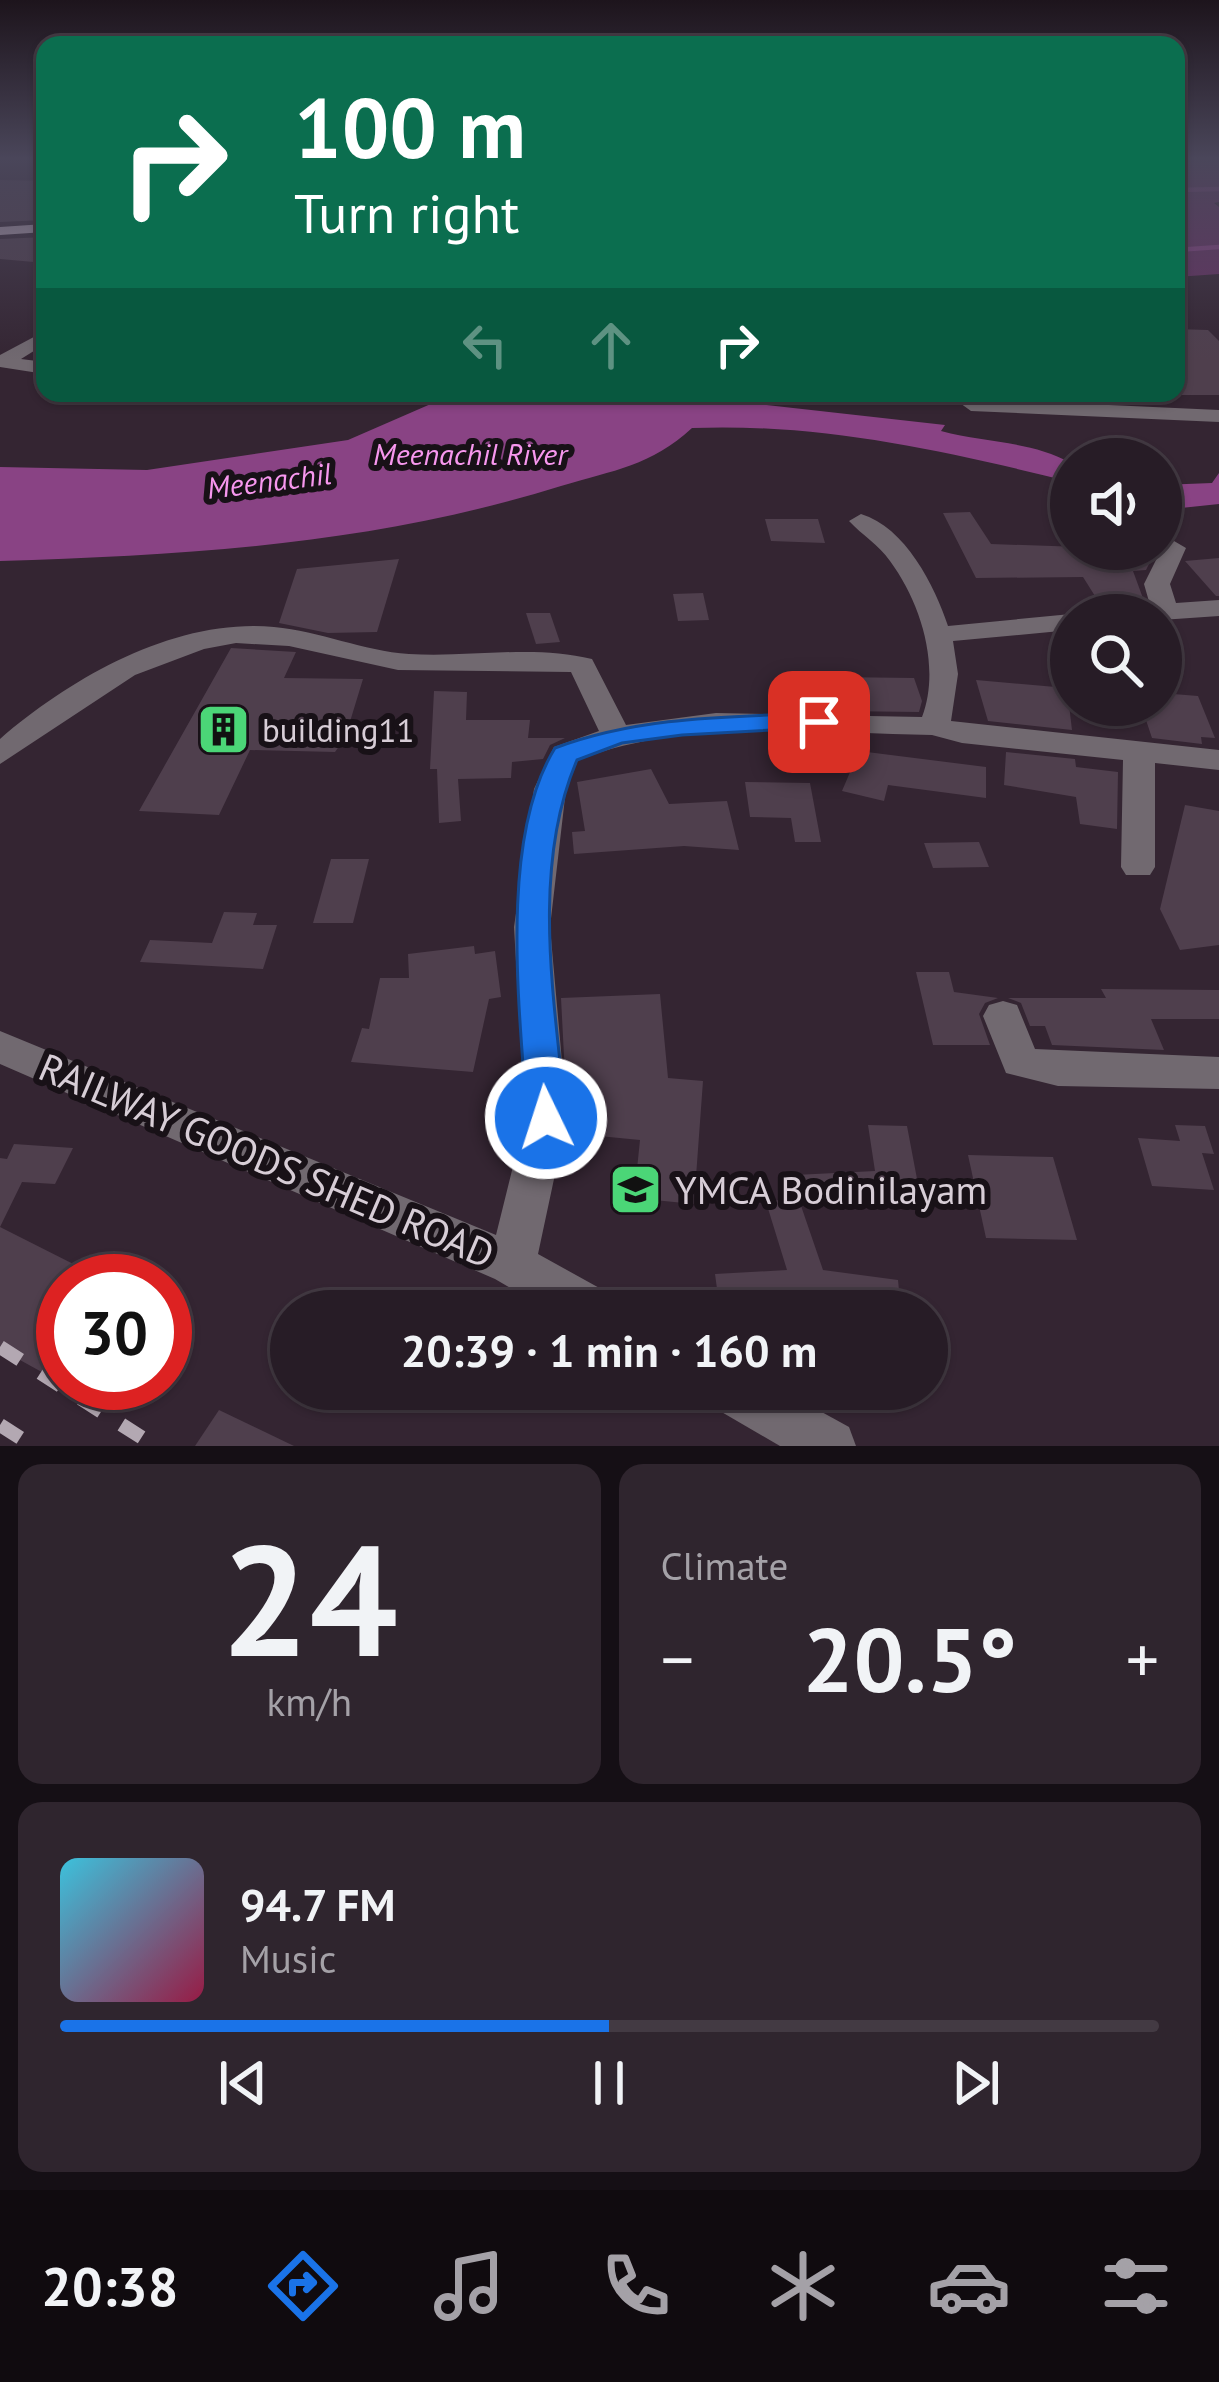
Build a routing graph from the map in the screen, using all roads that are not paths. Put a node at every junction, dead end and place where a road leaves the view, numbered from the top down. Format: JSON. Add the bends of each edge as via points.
{"nodes":[{"id":1,"x":36,"y":229,"type":"edge"},
{"id":2,"x":0,"y":231,"type":"edge"},
{"id":3,"x":36,"y":341,"type":"edge"},
{"id":4,"x":1,"y":361,"type":"edge"},
{"id":5,"x":36,"y":367,"type":"edge"},
{"id":6,"x":966,"y":402,"type":"edge"},
{"id":7,"x":1219,"y":416,"type":"edge"},
{"id":8,"x":861,"y":521,"type":"dead end"},
{"id":9,"x":1182,"y":608,"type":"edge"},
{"id":10,"x":1219,"y":608,"type":"edge"},
{"id":11,"x":1050,"y":626,"type":"edge"},
{"id":12,"x":941,"y":636,"type":"junction"},
{"id":13,"x":934,"y":726,"type":"junction"},
{"id":14,"x":616,"y":735,"type":"junction"},
{"id":15,"x":1138,"y":751,"type":"junction"},
{"id":16,"x":0,"y":755,"type":"edge"},
{"id":17,"x":1219,"y":760,"type":"edge"},
{"id":18,"x":1138,"y":867,"type":"dead end"},
{"id":19,"x":1003,"y":1016,"type":"dead end"},
{"id":20,"x":0,"y":1047,"type":"edge"},
{"id":21,"x":1219,"y":1072,"type":"edge"},
{"id":22,"x":512,"y":1264,"type":"junction"},
{"id":23,"x":558,"y":1290,"type":"edge"},
{"id":24,"x":767,"y":1410,"type":"edge"},
{"id":25,"x":830,"y":1446,"type":"edge"}],
"edges":[{"from":1,"to":2,"type":"main road"},
{"from":3,"to":4,"type":"street"},
{"from":4,"to":5,"type":"street"},
{"from":6,"to":7,"type":"street"},
{"from":8,"to":12,"type":"street","via":[[880,531],[905,565]]},
{"from":9,"to":10,"type":"street"},
{"from":11,"to":12,"type":"street"},
{"from":12,"to":13,"type":"street"},
{"from":13,"to":14,"type":"street","via":[[716,722]]},
{"from":13,"to":15,"type":"street"},
{"from":14,"to":16,"type":"street","via":[[582,664],[537,657],[416,663],[245,635],[115,672]]},
{"from":14,"to":22,"type":"street","via":[[565,754],[550,790],[532,928],[546,1118]]},
{"from":15,"to":17,"type":"street"},
{"from":15,"to":18,"type":"street"},
{"from":19,"to":21,"type":"street","via":[[1020,1062],[1058,1070]]},
{"from":20,"to":22,"type":"street","name":"RAILWAY GOODS SHED ROAD"},
{"from":22,"to":23,"type":"street","name":"RAILWAY GOODS SHED ROAD"},
{"from":24,"to":25,"type":"street"}]}
